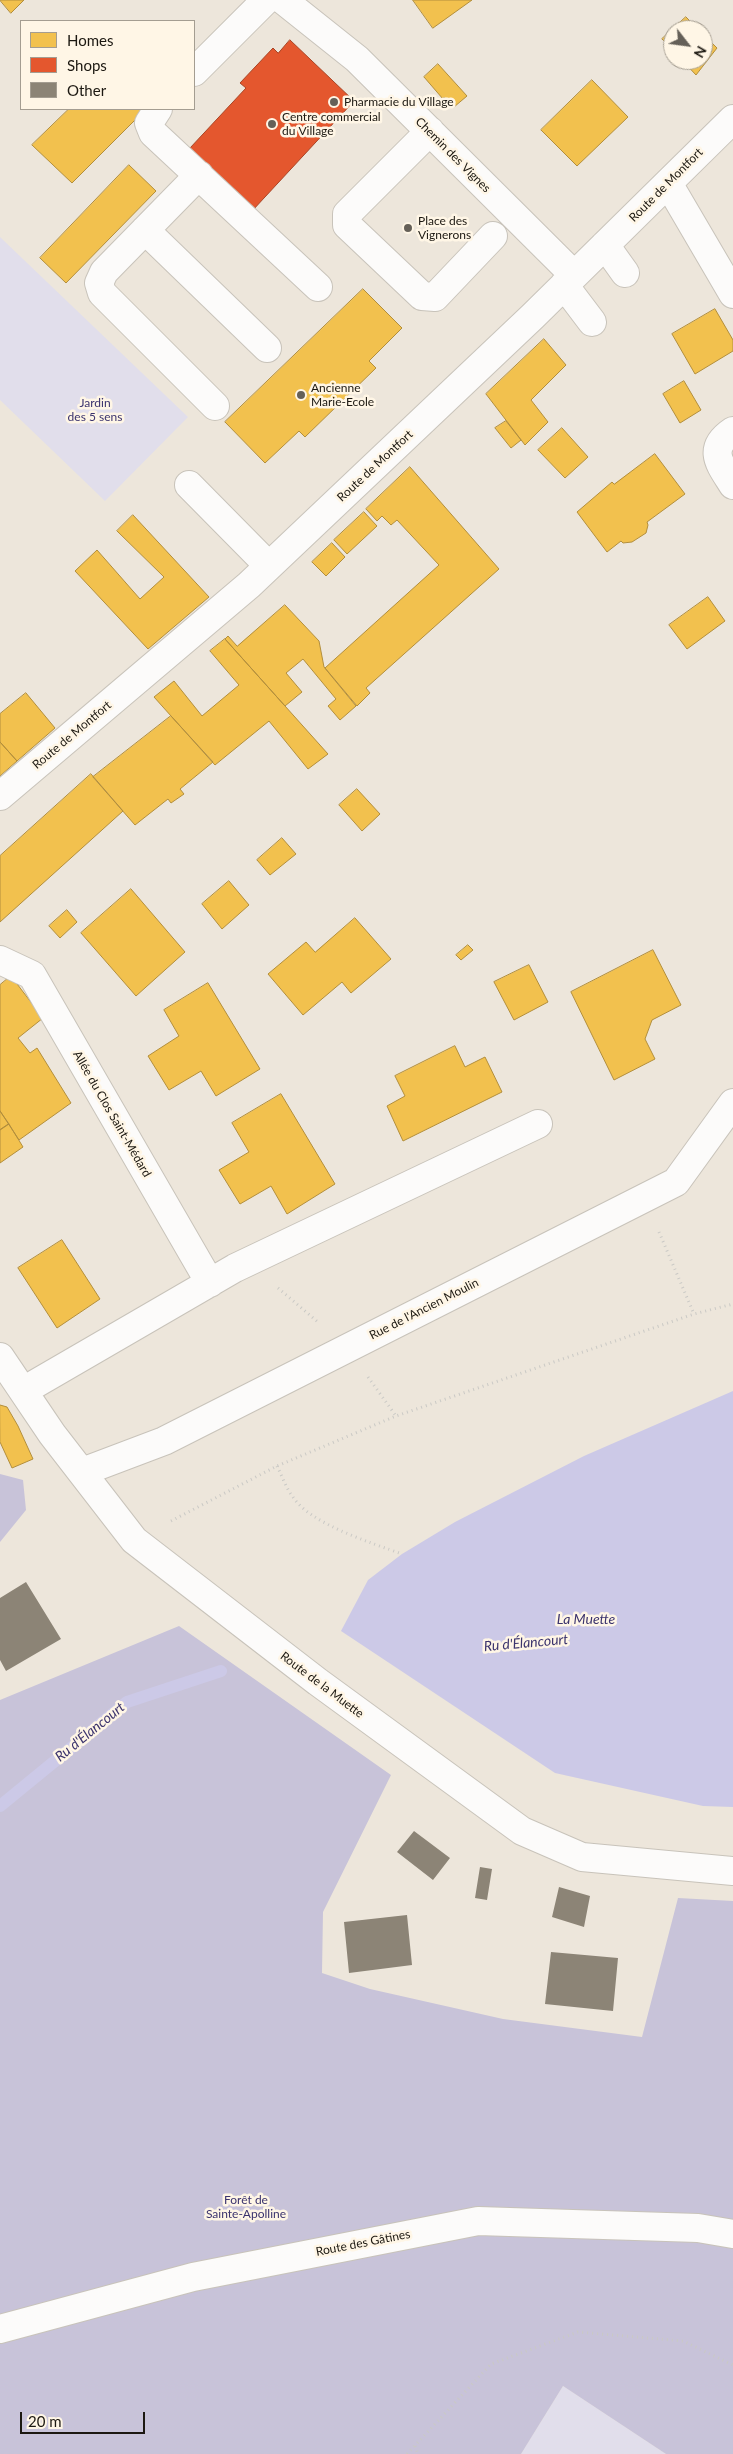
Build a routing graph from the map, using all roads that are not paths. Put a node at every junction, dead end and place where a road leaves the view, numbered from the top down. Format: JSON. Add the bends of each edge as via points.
{"nodes":[{"id":1,"x":266,"y":0,"type":"edge"},
{"id":2,"x":283,"y":0,"type":"edge"},
{"id":3,"x":195,"y":71,"type":"edge"},
{"id":4,"x":157,"y":110,"type":"edge"},
{"id":5,"x":733,"y":118,"type":"edge"},
{"id":6,"x":430,"y":131,"type":"junction"},
{"id":7,"x":198,"y":175,"type":"junction"},
{"id":8,"x":668,"y":183,"type":"junction"},
{"id":9,"x":145,"y":230,"type":"junction"},
{"id":10,"x":493,"y":236,"type":"dead end"},
{"id":11,"x":605,"y":245,"type":"junction"},
{"id":12,"x":625,"y":273,"type":"dead end"},
{"id":13,"x":569,"y":280,"type":"junction"},
{"id":14,"x":318,"y":287,"type":"dead end"},
{"id":15,"x":733,"y":294,"type":"edge"},
{"id":16,"x":592,"y":322,"type":"dead end"},
{"id":17,"x":267,"y":348,"type":"dead end"},
{"id":18,"x":215,"y":406,"type":"dead end"},
{"id":19,"x":733,"y":431,"type":"edge"},
{"id":20,"x":189,"y":485,"type":"dead end"},
{"id":21,"x":733,"y":485,"type":"edge"},
{"id":22,"x":269,"y":566,"type":"junction"},
{"id":23,"x":0,"y":796,"type":"edge"},
{"id":24,"x":0,"y":960,"type":"edge"},
{"id":25,"x":733,"y":1103,"type":"edge"},
{"id":26,"x":538,"y":1124,"type":"dead end"},
{"id":27,"x":210,"y":1283,"type":"junction"},
{"id":28,"x":0,"y":1357,"type":"edge"},
{"id":29,"x":13,"y":1386,"type":"edge"},
{"id":30,"x":82,"y":1472,"type":"junction"},
{"id":31,"x":733,"y":1871,"type":"edge"},
{"id":32,"x":733,"y":2234,"type":"edge"},
{"id":33,"x":0,"y":2329,"type":"edge"}],
"edges":[{"from":1,"to":3,"type":"street"},
{"from":2,"to":6,"type":"street","name":"Chemin des Vignes","via":[[357,59]]},
{"from":4,"to":7,"type":"street","via":[[149,123],[153,133]]},
{"from":5,"to":8,"type":"street","name":"Route de Montfort"},
{"from":6,"to":10,"type":"street","via":[[347,214],[347,225],[422,296],[429,298],[435,297]]},
{"from":6,"to":13,"type":"street","name":"Chemin des Vignes"},
{"from":7,"to":9,"type":"street"},
{"from":7,"to":14,"type":"street"},
{"from":8,"to":11,"type":"street","name":"Route de Montfort"},
{"from":8,"to":15,"type":"street"},
{"from":9,"to":17,"type":"street"},
{"from":9,"to":18,"type":"street","via":[[104,272],[99,283],[102,293]]},
{"from":11,"to":12,"type":"street"},
{"from":11,"to":13,"type":"street","name":"Route de Montfort"},
{"from":13,"to":16,"type":"street","name":"Chemin des Vignes"},
{"from":13,"to":22,"type":"street","name":"Route de Montfort"},
{"from":19,"to":21,"type":"street","via":[[724,437],[717,459]]},
{"from":20,"to":22,"type":"street"},
{"from":22,"to":23,"type":"street","name":"Route de Montfort"},
{"from":24,"to":27,"type":"street","name":"Allée du Clos Saint-Médard","via":[[32,975]]},
{"from":25,"to":30,"type":"street","name":"Rue de l'Ancien Moulin","via":[[676,1182],[164,1441]]},
{"from":26,"to":27,"type":"street"},
{"from":27,"to":29,"type":"street"},
{"from":28,"to":29,"type":"street","name":"Route de la Muette"},
{"from":29,"to":30,"type":"street","name":"Route de la Muette"},
{"from":30,"to":31,"type":"street","name":"Route de la Muette","via":[[134,1540],[318,1682],[522,1831],[582,1857]]},
{"from":32,"to":33,"type":"street","name":"Route des Gâtines","via":[[698,2228],[478,2221],[193,2277]]}]}
